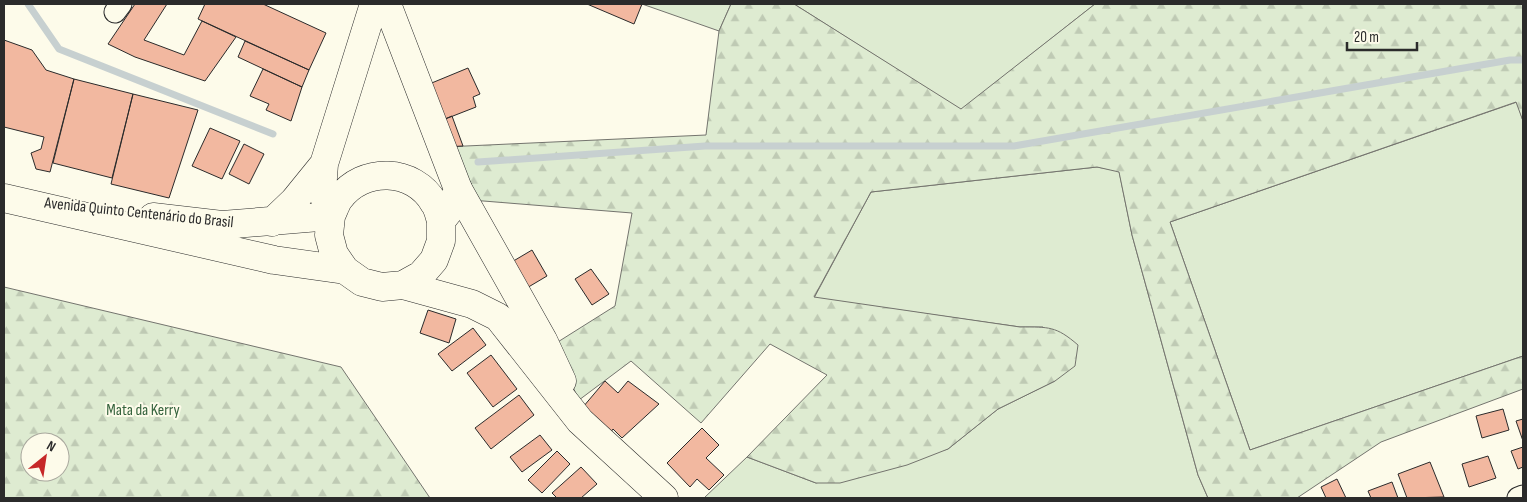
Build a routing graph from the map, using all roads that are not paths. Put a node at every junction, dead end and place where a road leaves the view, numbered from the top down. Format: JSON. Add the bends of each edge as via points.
{"nodes":[{"id":1,"x":374,"y":4,"type":"edge"},
{"id":2,"x":387,"y":4,"type":"edge"},
{"id":3,"x":324,"y":164,"type":"junction"},
{"id":4,"x":458,"y":189,"type":"junction"},
{"id":5,"x":13,"y":200,"type":"edge"},
{"id":6,"x":331,"y":216,"type":"junction"},
{"id":7,"x":441,"y":221,"type":"junction"},
{"id":8,"x":272,"y":222,"type":"junction"},
{"id":9,"x":488,"y":243,"type":"junction"},
{"id":10,"x":346,"y":270,"type":"junction"},
{"id":11,"x":403,"y":285,"type":"junction"},
{"id":12,"x":580,"y":421,"type":"junction"},
{"id":13,"x":1523,"y":496,"type":"edge"},
{"id":14,"x":664,"y":498,"type":"edge"},
{"id":15,"x":1518,"y":498,"type":"edge"}],
"edges":[{"from":1,"to":3,"type":"main road"},
{"from":2,"to":4,"type":"main road"},
{"from":3,"to":6,"type":"main road","via":[[322,191]]},
{"from":3,"to":8,"type":"main road"},
{"from":4,"to":7,"type":"main road","via":[[452,207]]},
{"from":4,"to":9,"type":"main road"},
{"from":5,"to":8,"type":"main road","name":"Avenida Quinto Centenário do Brasil","via":[[222,225]]},
{"from":5,"to":10,"type":"main road","name":"Avenida Quinto Centenário do Brasil","via":[[274,260]]},
{"from":6,"to":7,"type":"main road","via":[[339,199],[352,186],[369,177],[388,175],[406,178],[422,188],[435,203]]},
{"from":6,"to":8,"type":"main road","name":"Avenida Quinto Centenário do Brasil"},
{"from":6,"to":10,"type":"main road","via":[[334,254]]},
{"from":7,"to":9,"type":"main road","name":"Avenida Quinto Centenário do Brasil","via":[[458,225]]},
{"from":7,"to":11,"type":"main road","via":[[441,241],[434,260],[421,275]]},
{"from":9,"to":12,"type":"main road","name":"Avenida Quinto Centenário do Brasil","via":[[543,340]]},
{"from":10,"to":11,"type":"main road","name":"Avenida Quinto Centenário do Brasil","via":[[362,282],[382,287]]},
{"from":11,"to":12,"type":"main road","name":"Avenida Quinto Centenário do Brasil","via":[[472,304],[498,318]]},
{"from":12,"to":14,"type":"main road","name":"Avenida Quinto Centenário do Brasil"},
{"from":13,"to":15,"type":"street"}]}
